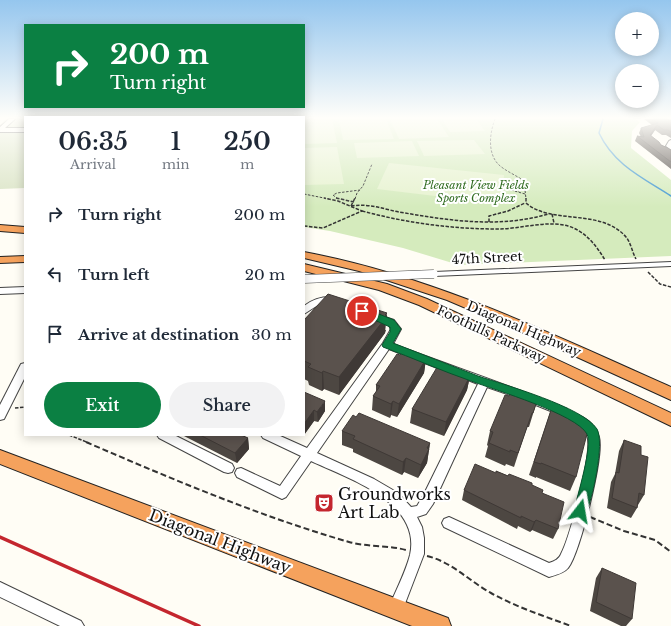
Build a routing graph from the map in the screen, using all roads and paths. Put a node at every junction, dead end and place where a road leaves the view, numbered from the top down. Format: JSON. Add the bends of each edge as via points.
{"nodes":[{"id":1,"x":491,"y":148,"type":"edge"},
{"id":2,"x":372,"y":164,"type":"dead end"},
{"id":3,"x":525,"y":189,"type":"junction"},
{"id":4,"x":360,"y":190,"type":"junction"},
{"id":5,"x":511,"y":190,"type":"dead end"},
{"id":6,"x":518,"y":191,"type":"junction"},
{"id":7,"x":305,"y":194,"type":"edge"},
{"id":8,"x":525,"y":194,"type":"junction"},
{"id":9,"x":354,"y":202,"type":"junction"},
{"id":10,"x":526,"y":203,"type":"junction"},
{"id":11,"x":351,"y":206,"type":"junction"},
{"id":12,"x":362,"y":211,"type":"junction"},
{"id":13,"x":548,"y":214,"type":"junction"},
{"id":14,"x":552,"y":214,"type":"junction"},
{"id":15,"x":489,"y":222,"type":"junction"},
{"id":16,"x":554,"y":223,"type":"junction"},
{"id":17,"x":305,"y":226,"type":"edge"},
{"id":18,"x":0,"y":228,"type":"edge"},
{"id":19,"x":24,"y":230,"type":"edge"},
{"id":20,"x":24,"y":252,"type":"edge"},
{"id":21,"x":0,"y":253,"type":"edge"},
{"id":22,"x":305,"y":256,"type":"edge"},
{"id":23,"x":636,"y":258,"type":"dead end"},
{"id":24,"x":24,"y":259,"type":"edge"},
{"id":25,"x":0,"y":260,"type":"edge"},
{"id":26,"x":671,"y":264,"type":"edge"},
{"id":27,"x":608,"y":266,"type":"junction"},
{"id":28,"x":305,"y":267,"type":"edge"},
{"id":29,"x":647,"y":270,"type":"dead end"},
{"id":30,"x":305,"y":279,"type":"edge"},
{"id":31,"x":671,"y":287,"type":"edge"},
{"id":32,"x":24,"y":290,"type":"edge"},
{"id":33,"x":0,"y":291,"type":"edge"},
{"id":34,"x":341,"y":303,"type":"edge"},
{"id":35,"x":305,"y":309,"type":"edge"},
{"id":36,"x":369,"y":314,"type":"edge"},
{"id":37,"x":387,"y":345,"type":"junction"},
{"id":38,"x":24,"y":369,"type":"edge"},
{"id":39,"x":484,"y":382,"type":"junction"},
{"id":40,"x":671,"y":394,"type":"edge"},
{"id":41,"x":0,"y":416,"type":"edge"},
{"id":42,"x":671,"y":420,"type":"edge"},
{"id":43,"x":71,"y":436,"type":"edge"},
{"id":44,"x":165,"y":436,"type":"edge"},
{"id":45,"x":269,"y":436,"type":"edge"},
{"id":46,"x":309,"y":455,"type":"junction"},
{"id":47,"x":0,"y":457,"type":"edge"},
{"id":48,"x":228,"y":468,"type":"dead end"},
{"id":49,"x":241,"y":473,"type":"dead end"},
{"id":50,"x":580,"y":511,"type":"junction"},
{"id":51,"x":409,"y":514,"type":"junction"},
{"id":52,"x":449,"y":523,"type":"dead end"},
{"id":53,"x":671,"y":552,"type":"edge"},
{"id":54,"x":417,"y":554,"type":"junction"},
{"id":55,"x":0,"y":590,"type":"edge"},
{"id":56,"x":396,"y":609,"type":"junction"},
{"id":57,"x":76,"y":626,"type":"edge"},
{"id":58,"x":440,"y":626,"type":"edge"},
{"id":59,"x":571,"y":626,"type":"edge"}],
"edges":[{"from":1,"to":3,"type":"path","via":[[492,156],[498,164],[524,181]]},
{"from":2,"to":4,"type":"path"},
{"from":3,"to":6,"type":"path"},
{"from":3,"to":8,"type":"path"},
{"from":4,"to":9,"type":"path"},
{"from":4,"to":9,"type":"path","via":[[333,195],[337,199]]},
{"from":5,"to":6,"type":"path"},
{"from":6,"to":8,"type":"path"},
{"from":7,"to":11,"type":"path"},
{"from":8,"to":10,"type":"path"},
{"from":9,"to":11,"type":"path"},
{"from":10,"to":13,"type":"path","via":[[534,210]]},
{"from":10,"to":15,"type":"path","via":[[489,216]]},
{"from":11,"to":12,"type":"path"},
{"from":11,"to":15,"type":"path","via":[[373,205],[396,212],[430,217]]},
{"from":12,"to":16,"type":"path","via":[[412,223],[465,229],[520,228]]},
{"from":12,"to":17,"type":"path","via":[[323,228]]},
{"from":13,"to":14,"type":"path"},
{"from":13,"to":15,"type":"path"},
{"from":14,"to":16,"type":"path"},
{"from":14,"to":23,"type":"path","via":[[573,216],[611,227],[630,242]]},
{"from":16,"to":27,"type":"path","via":[[582,232],[601,253]]},
{"from":18,"to":19,"type":"highway"},
{"from":20,"to":21,"type":"highway"},
{"from":22,"to":40,"type":"highway","name":"Diagonal Highway","via":[[356,266],[487,312]]},
{"from":24,"to":25,"type":"highway"},
{"from":26,"to":27,"type":"street","name":"47th Street"},
{"from":27,"to":30,"type":"street","name":"47th Street","bridge":true},
{"from":28,"to":42,"type":"highway","name":"Foothills Parkway","via":[[377,285],[423,302]]},
{"from":29,"to":31,"type":"path","via":[[660,284]]},
{"from":32,"to":33,"type":"street"},
{"from":34,"to":35,"type":"street","via":[[323,300]]},
{"from":36,"to":37,"type":"street","via":[[394,325],[395,332]]},
{"from":37,"to":39,"type":"street"},
{"from":37,"to":46,"type":"street"},
{"from":38,"to":41,"type":"street"},
{"from":39,"to":50,"type":"street","via":[[567,413],[583,422],[592,432],[593,458]]},
{"from":39,"to":51,"type":"street","via":[[428,500],[421,510]]},
{"from":43,"to":54,"type":"path","via":[[283,520],[351,543],[395,546]]},
{"from":44,"to":48,"type":"street"},
{"from":45,"to":46,"type":"street"},
{"from":46,"to":49,"type":"street","via":[[282,493]]},
{"from":46,"to":51,"type":"street","via":[[370,483],[393,497]]},
{"from":47,"to":56,"type":"highway","name":"Diagonal Highway"},
{"from":50,"to":52,"type":"street","via":[[567,558],[559,567],[549,570]]},
{"from":50,"to":53,"type":"path","via":[[599,522],[624,531],[648,535]]},
{"from":51,"to":54,"type":"street","via":[[415,527]]},
{"from":54,"to":56,"type":"street"},
{"from":54,"to":59,"type":"path","via":[[431,556],[453,566],[478,586],[501,598]]},
{"from":55,"to":57,"type":"street"},
{"from":56,"to":58,"type":"highway","name":"Diagonal Highway"}]}
